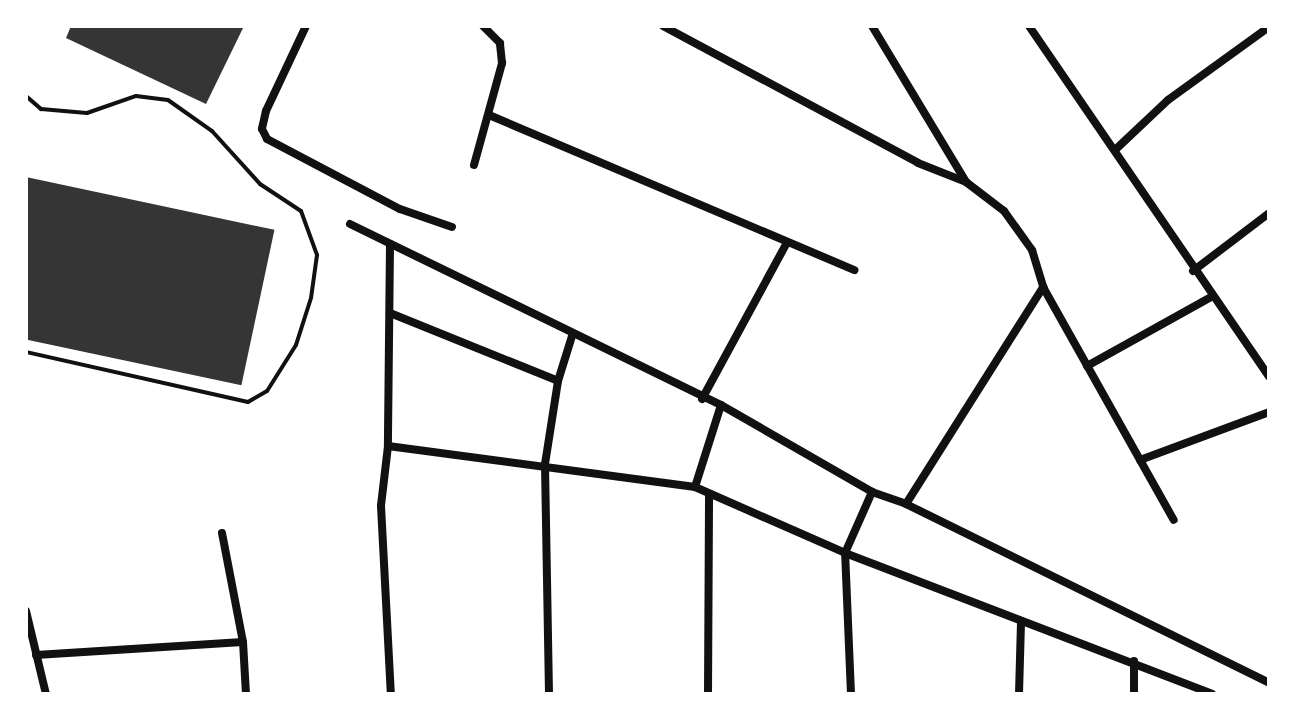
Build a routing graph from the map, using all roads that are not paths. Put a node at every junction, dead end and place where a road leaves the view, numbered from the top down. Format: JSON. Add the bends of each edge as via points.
{"nodes":[{"id":1,"x":306,"y":26,"type":"edge"},
{"id":2,"x":483,"y":26,"type":"edge"},
{"id":3,"x":872,"y":26,"type":"edge"},
{"id":4,"x":1029,"y":26,"type":"edge"},
{"id":5,"x":1269,"y":27,"type":"edge"},
{"id":6,"x":667,"y":28,"type":"edge"},
{"id":7,"x":26,"y":96,"type":"edge"},
{"id":8,"x":489,"y":115,"type":"junction"},
{"id":9,"x":1115,"y":150,"type":"junction"},
{"id":10,"x":474,"y":165,"type":"dead end"},
{"id":11,"x":966,"y":182,"type":"junction"},
{"id":12,"x":1269,"y":213,"type":"edge"},
{"id":13,"x":350,"y":224,"type":"dead end"},
{"id":14,"x":452,"y":227,"type":"dead end"},
{"id":15,"x":390,"y":244,"type":"junction"},
{"id":16,"x":786,"y":244,"type":"junction"},
{"id":17,"x":854,"y":270,"type":"dead end"},
{"id":18,"x":1193,"y":271,"type":"junction"},
{"id":19,"x":1043,"y":287,"type":"junction"},
{"id":20,"x":1211,"y":297,"type":"junction"},
{"id":21,"x":390,"y":313,"type":"junction"},
{"id":22,"x":572,"y":336,"type":"junction"},
{"id":23,"x":26,"y":352,"type":"edge"},
{"id":24,"x":1087,"y":366,"type":"junction"},
{"id":25,"x":1269,"y":377,"type":"edge"},
{"id":26,"x":558,"y":381,"type":"junction"},
{"id":27,"x":702,"y":399,"type":"junction"},
{"id":28,"x":721,"y":405,"type":"junction"},
{"id":29,"x":1269,"y":412,"type":"edge"},
{"id":30,"x":388,"y":446,"type":"junction"},
{"id":31,"x":1140,"y":460,"type":"junction"},
{"id":32,"x":545,"y":464,"type":"junction"},
{"id":33,"x":695,"y":487,"type":"junction"},
{"id":34,"x":872,"y":492,"type":"junction"},
{"id":35,"x":709,"y":494,"type":"junction"},
{"id":36,"x":906,"y":504,"type":"junction"},
{"id":37,"x":1174,"y":520,"type":"dead end"},
{"id":38,"x":222,"y":533,"type":"dead end"},
{"id":39,"x":845,"y":553,"type":"junction"},
{"id":40,"x":26,"y":611,"type":"edge"},
{"id":41,"x":1021,"y":621,"type":"junction"},
{"id":42,"x":243,"y":642,"type":"junction"},
{"id":43,"x":36,"y":655,"type":"junction"},
{"id":44,"x":1134,"y":661,"type":"junction"},
{"id":45,"x":1269,"y":683,"type":"edge"},
{"id":46,"x":46,"y":694,"type":"edge"},
{"id":47,"x":246,"y":694,"type":"edge"},
{"id":48,"x":391,"y":694,"type":"edge"},
{"id":49,"x":549,"y":694,"type":"edge"},
{"id":50,"x":708,"y":694,"type":"edge"},
{"id":51,"x":851,"y":694,"type":"edge"},
{"id":52,"x":1019,"y":694,"type":"edge"},
{"id":53,"x":1134,"y":694,"type":"edge"},
{"id":54,"x":1212,"y":694,"type":"edge"}],
"edges":[{"from":1,"to":14,"type":"street","via":[[266,111],[262,129],[267,139],[400,209]]},
{"from":2,"to":8,"type":"street","via":[[500,43],[502,63]]},
{"from":3,"to":11,"type":"street"},
{"from":4,"to":9,"type":"street"},
{"from":5,"to":9,"type":"street","via":[[1168,100]]},
{"from":6,"to":11,"type":"street","via":[[918,163]]},
{"from":7,"to":23,"type":"lane","via":[[41,109],[87,113],[136,96],[168,100],[212,131],[260,184],[301,211],[317,255],[296,345],[267,391],[248,402]]},
{"from":8,"to":10,"type":"street"},
{"from":8,"to":16,"type":"street"},
{"from":9,"to":18,"type":"street"},
{"from":11,"to":19,"type":"street","via":[[1004,211],[1032,250]]},
{"from":12,"to":18,"type":"street"},
{"from":13,"to":15,"type":"street"},
{"from":15,"to":21,"type":"street"},
{"from":15,"to":22,"type":"street"},
{"from":16,"to":17,"type":"street"},
{"from":16,"to":27,"type":"street"},
{"from":18,"to":20,"type":"street"},
{"from":19,"to":24,"type":"street"},
{"from":19,"to":36,"type":"street"},
{"from":20,"to":24,"type":"street"},
{"from":20,"to":25,"type":"street"},
{"from":21,"to":26,"type":"street"},
{"from":21,"to":30,"type":"street"},
{"from":22,"to":26,"type":"street"},
{"from":22,"to":27,"type":"street"},
{"from":24,"to":31,"type":"street"},
{"from":26,"to":32,"type":"street"},
{"from":27,"to":28,"type":"street"},
{"from":28,"to":33,"type":"street"},
{"from":28,"to":34,"type":"street"},
{"from":29,"to":31,"type":"street"},
{"from":30,"to":32,"type":"street"},
{"from":30,"to":48,"type":"street","via":[[381,506]]},
{"from":31,"to":37,"type":"street"},
{"from":32,"to":33,"type":"street"},
{"from":32,"to":49,"type":"street"},
{"from":33,"to":35,"type":"street"},
{"from":34,"to":36,"type":"street"},
{"from":34,"to":39,"type":"street"},
{"from":35,"to":39,"type":"street"},
{"from":35,"to":50,"type":"street"},
{"from":36,"to":45,"type":"street"},
{"from":38,"to":42,"type":"street"},
{"from":39,"to":41,"type":"street"},
{"from":39,"to":51,"type":"street"},
{"from":40,"to":43,"type":"street"},
{"from":41,"to":44,"type":"street"},
{"from":41,"to":52,"type":"street"},
{"from":42,"to":43,"type":"street"},
{"from":42,"to":47,"type":"street"},
{"from":43,"to":46,"type":"street"},
{"from":44,"to":53,"type":"street"},
{"from":44,"to":54,"type":"street"}]}
